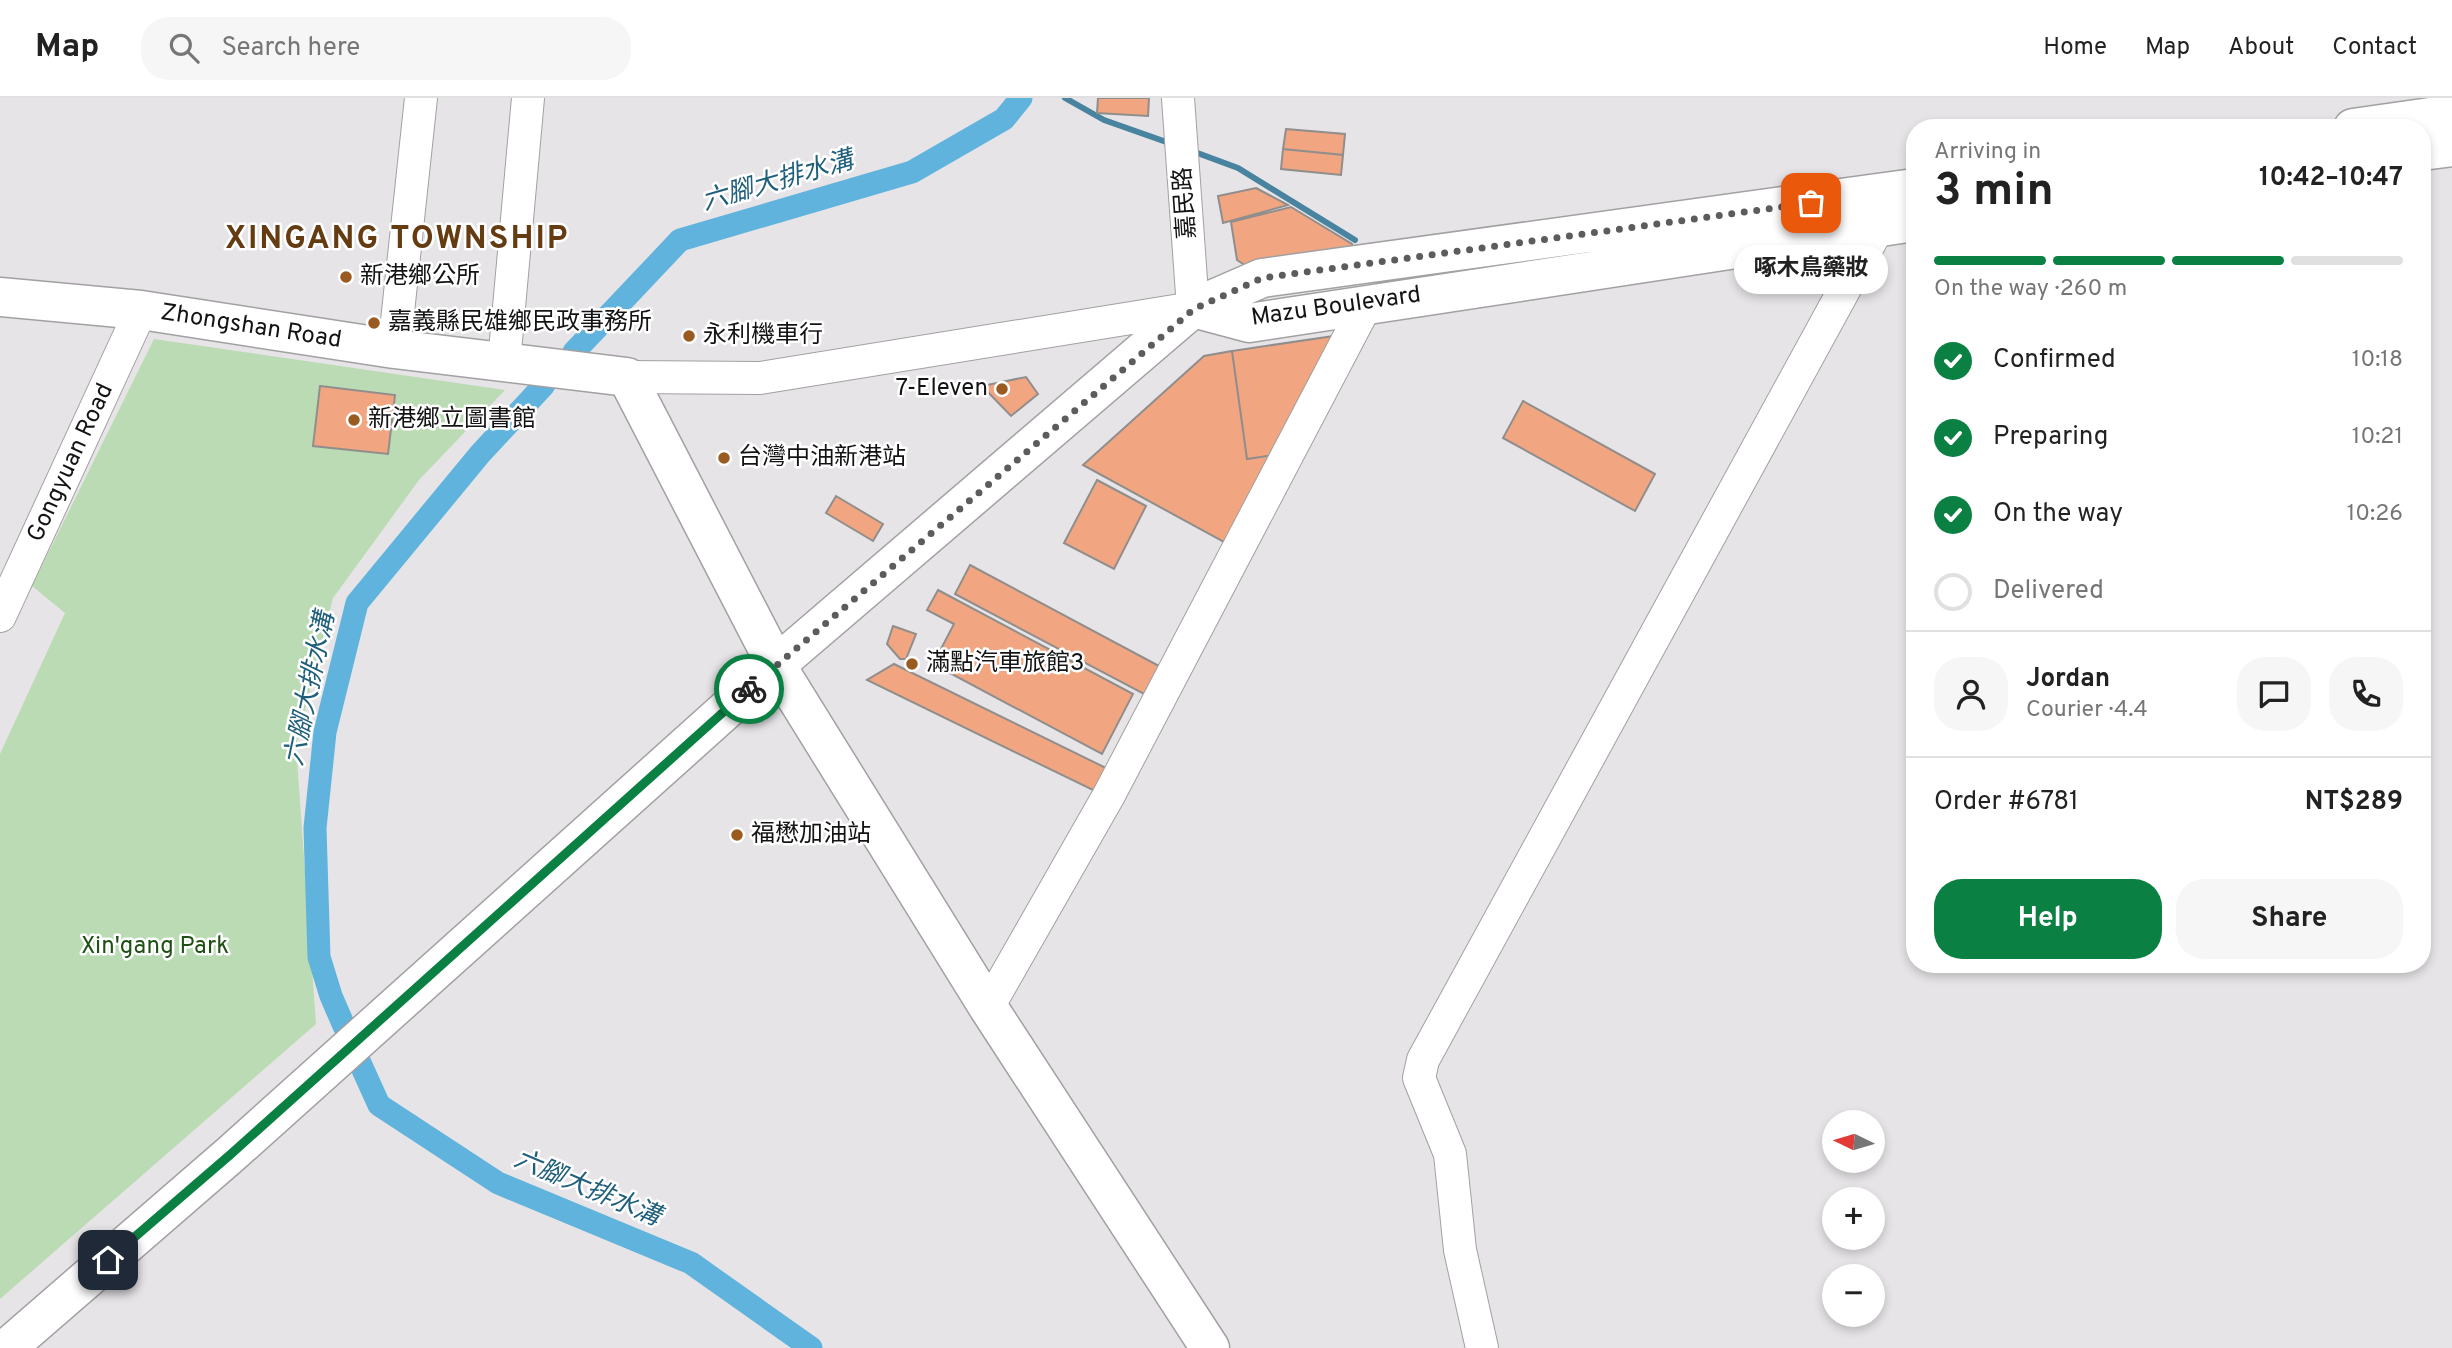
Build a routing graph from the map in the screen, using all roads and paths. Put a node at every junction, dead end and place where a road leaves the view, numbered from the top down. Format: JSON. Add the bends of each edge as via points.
{"nodes":[{"id":1,"x":421,"y":98,"type":"edge"},
{"id":2,"x":528,"y":98,"type":"edge"},
{"id":3,"x":1178,"y":98,"type":"edge"},
{"id":4,"x":2452,"y":114,"type":"edge"},
{"id":5,"x":2417,"y":119,"type":"edge"},
{"id":6,"x":2452,"y":147,"type":"edge"},
{"id":7,"x":2431,"y":150,"type":"edge"},
{"id":8,"x":1903,"y":190,"type":"edge"},
{"id":9,"x":1896,"y":225,"type":"edge"},
{"id":10,"x":0,"y":297,"type":"edge"},
{"id":11,"x":1367,"y":303,"type":"junction"},
{"id":12,"x":1194,"y":309,"type":"junction"},
{"id":13,"x":141,"y":310,"type":"junction"},
{"id":14,"x":394,"y":349,"type":"junction"},
{"id":15,"x":505,"y":362,"type":"junction"},
{"id":16,"x":627,"y":377,"type":"junction"},
{"id":17,"x":0,"y":616,"type":"edge"},
{"id":18,"x":776,"y":665,"type":"junction"},
{"id":19,"x":988,"y":1007,"type":"junction"},
{"id":20,"x":6,"y":1348,"type":"edge"},
{"id":21,"x":1210,"y":1348,"type":"edge"},
{"id":22,"x":1482,"y":1348,"type":"edge"}],
"edges":[{"from":1,"to":14,"type":"street"},
{"from":2,"to":15,"type":"street"},
{"from":3,"to":12,"type":"street","name":"嘉民路"},
{"from":4,"to":5,"type":"main road"},
{"from":6,"to":7,"type":"main road"},
{"from":8,"to":9,"type":"street"},
{"from":8,"to":12,"type":"main road","name":"Mazu Boulevard","via":[[1262,278]]},
{"from":9,"to":11,"type":"main road","name":"Mazu Boulevard"},
{"from":9,"to":22,"type":"street","via":[[1423,1060],[1419,1078],[1450,1154],[1460,1250]]},
{"from":10,"to":13,"type":"main road","name":"Zhongshan Road"},
{"from":11,"to":12,"type":"main road","name":"Mazu Boulevard","via":[[1249,323]]},
{"from":11,"to":19,"type":"street","via":[[1109,795]]},
{"from":12,"to":16,"type":"street","via":[[760,379]]},
{"from":12,"to":18,"type":"main road"},
{"from":13,"to":14,"type":"main road","name":"Zhongshan Road"},
{"from":13,"to":17,"type":"street","name":"Gongyuan Road"},
{"from":14,"to":15,"type":"main road","name":"Zhongshan Road"},
{"from":15,"to":16,"type":"main road","name":"Zhongshan Road"},
{"from":16,"to":18,"type":"main road"},
{"from":18,"to":19,"type":"main road"},
{"from":18,"to":20,"type":"main road","via":[[231,1154]]},
{"from":19,"to":21,"type":"main road"}]}
